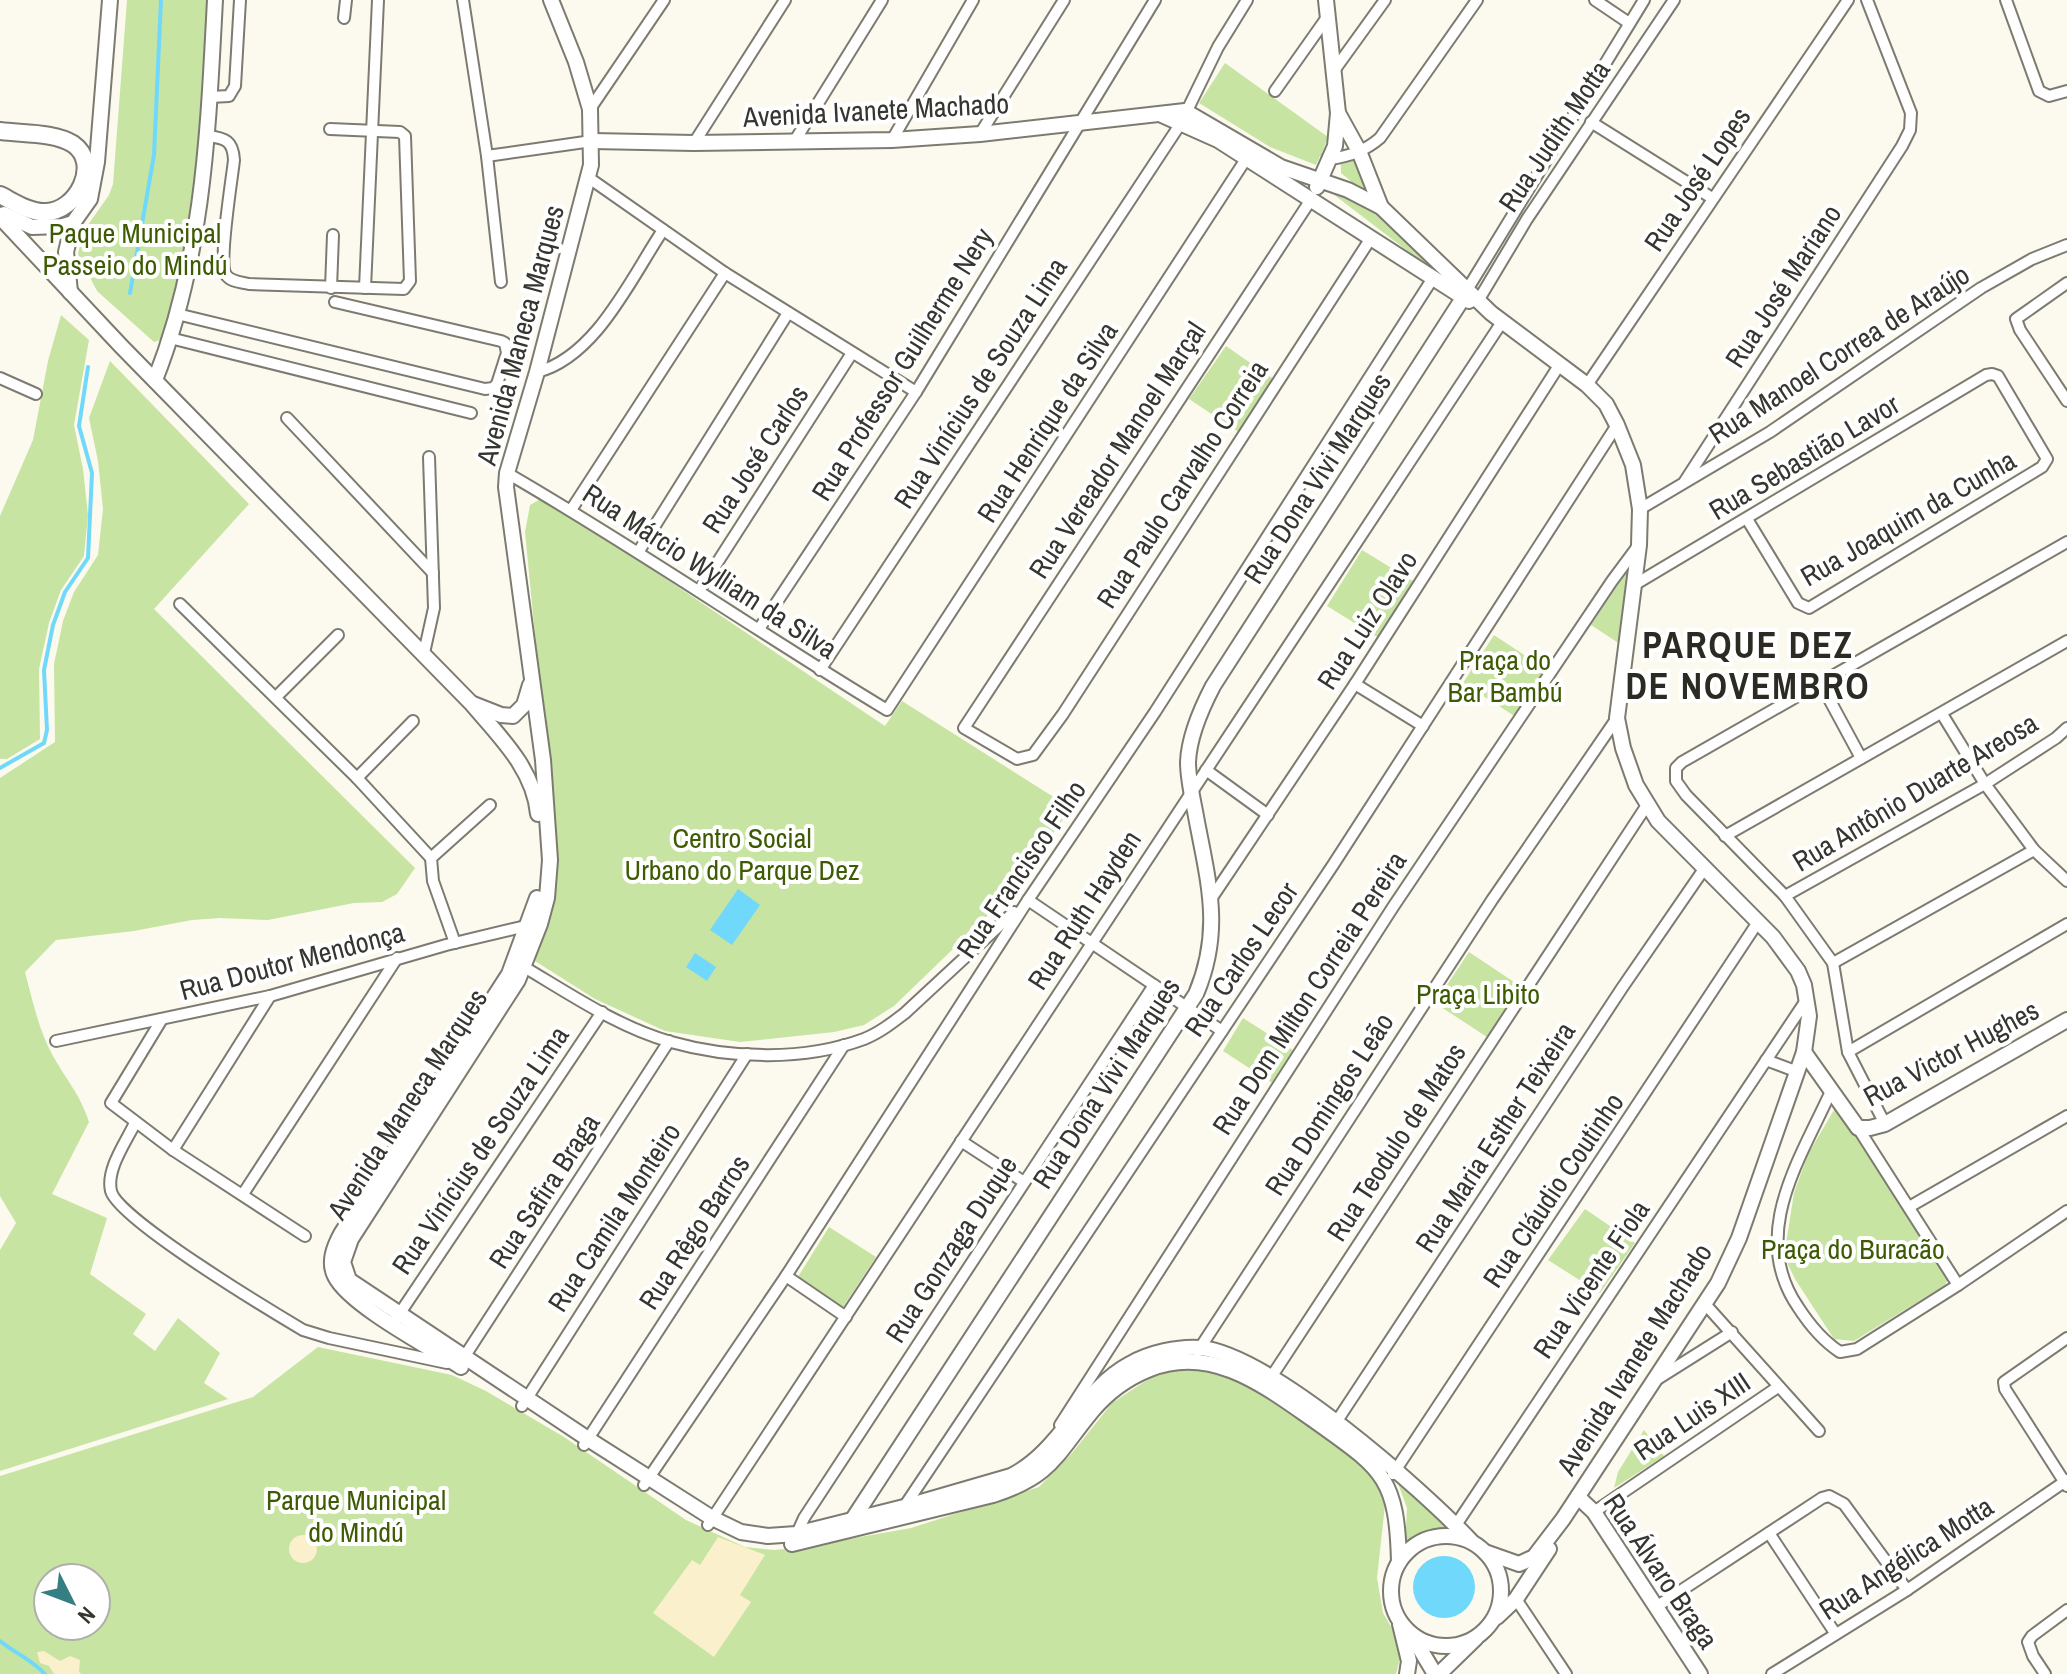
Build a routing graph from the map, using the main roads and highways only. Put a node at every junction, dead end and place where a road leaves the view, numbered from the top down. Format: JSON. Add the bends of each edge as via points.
{"nodes":[{"id":1,"x":0,"y":131,"type":"edge"},
{"id":2,"x":0,"y":195,"type":"edge"}],
"edges":[{"from":1,"to":2,"type":"main road","via":[[65,140],[78,149],[85,167],[78,192],[58,210],[34,211]]}]}
